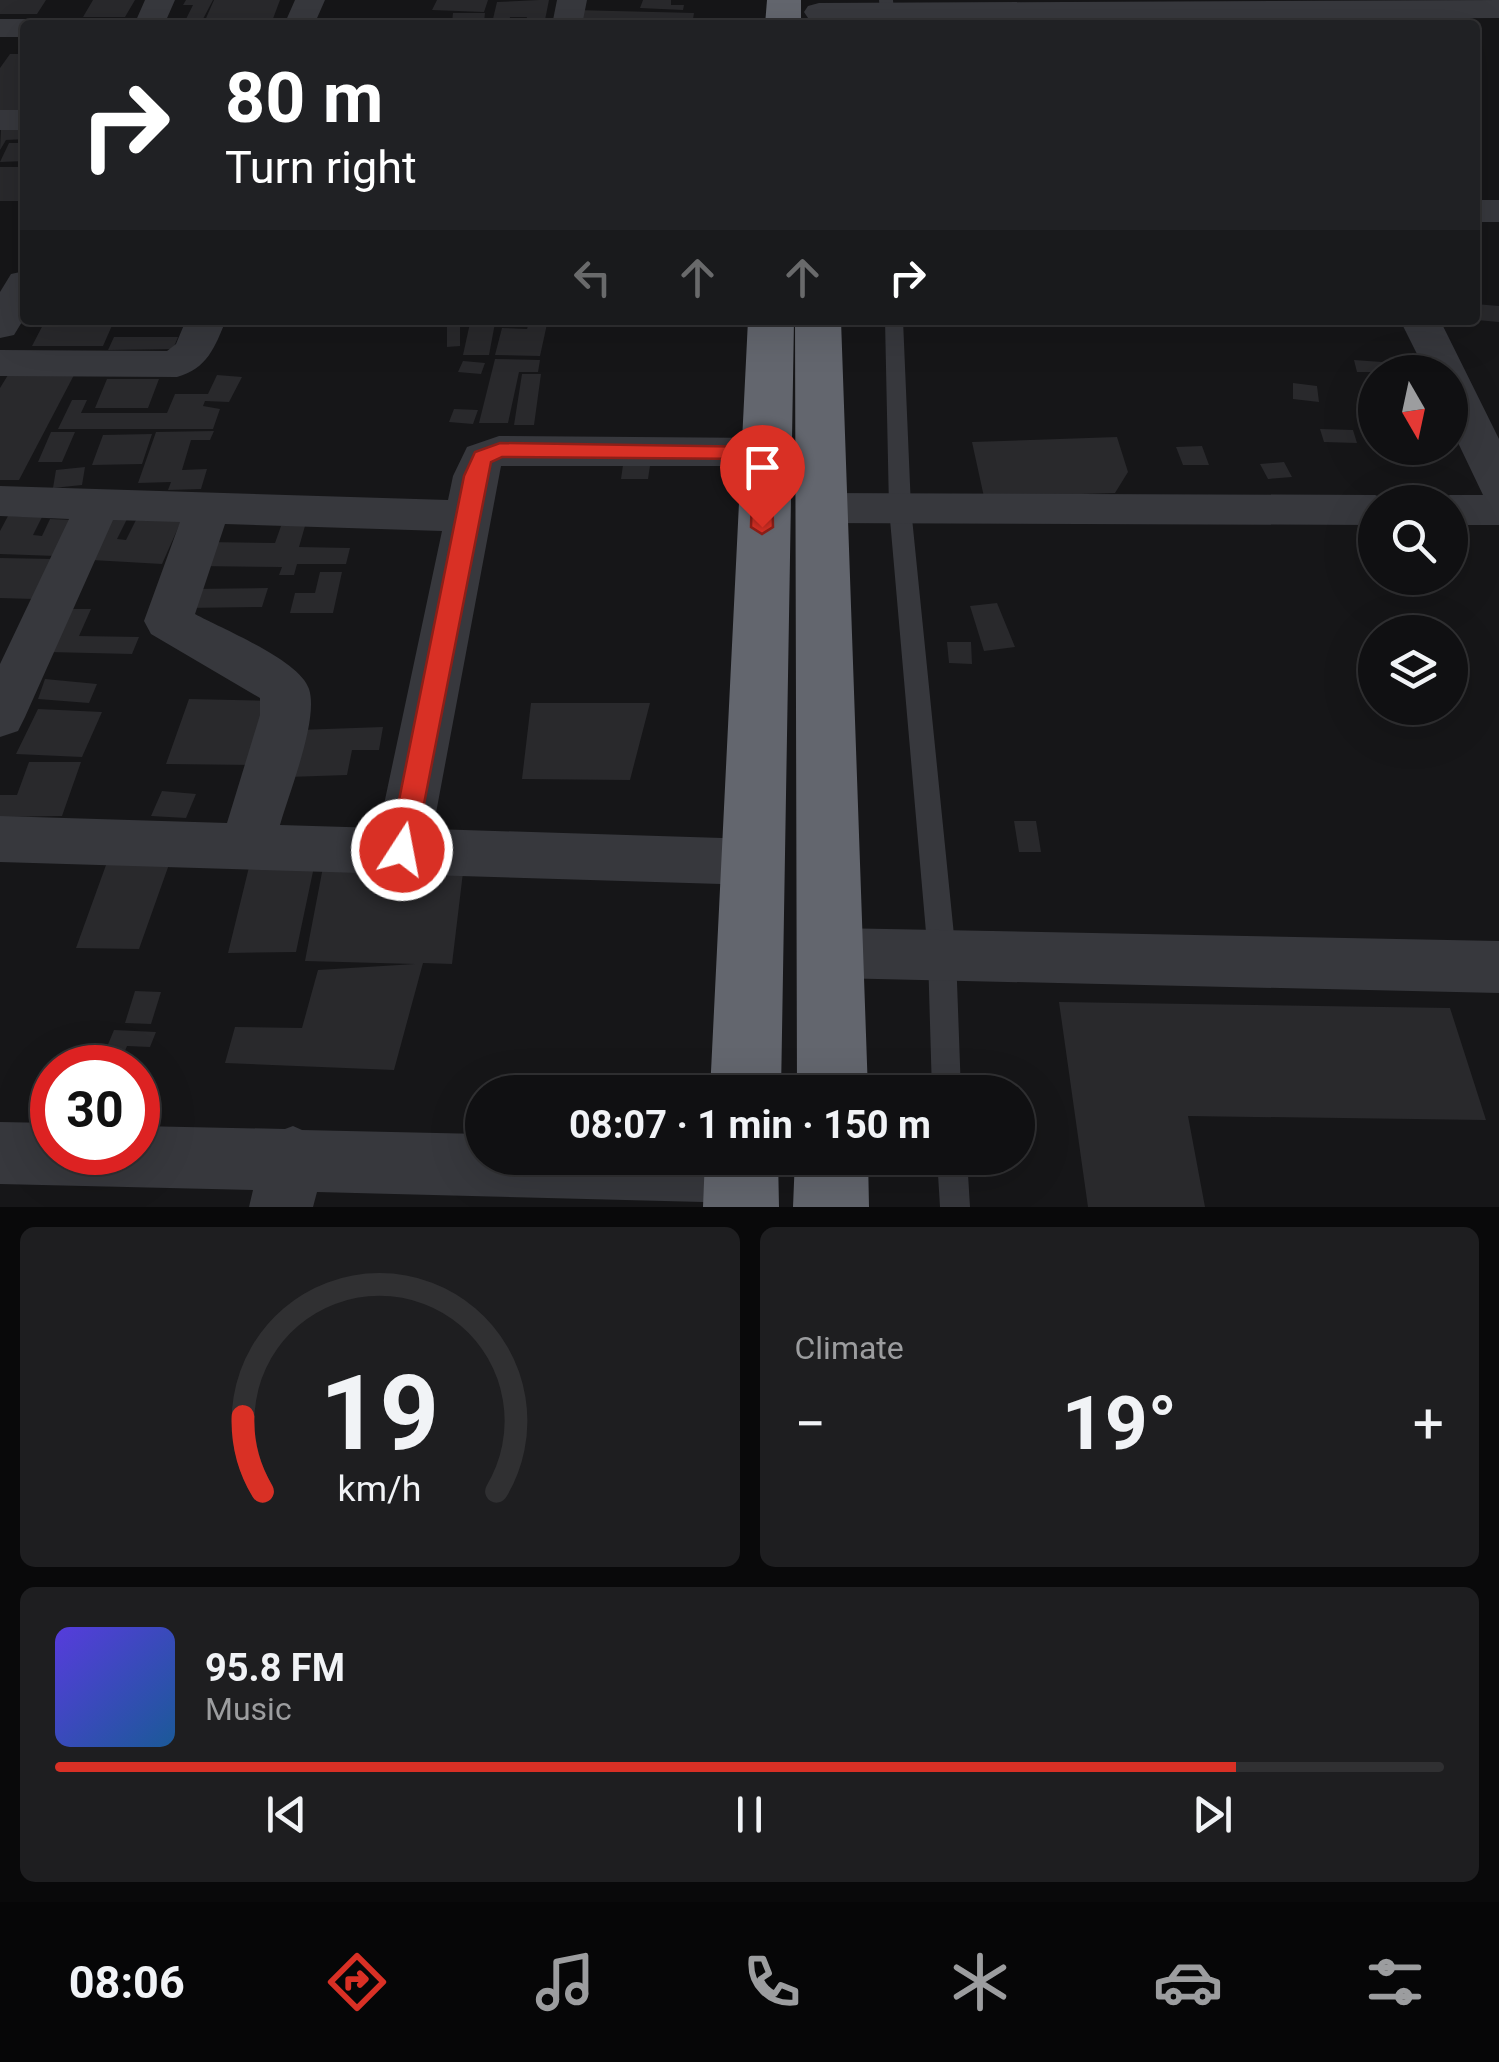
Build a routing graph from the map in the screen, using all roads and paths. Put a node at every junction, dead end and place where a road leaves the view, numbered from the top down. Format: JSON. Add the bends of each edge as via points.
{"nodes":[{"id":1,"x":1288,"y":4,"type":"edge"},
{"id":2,"x":1499,"y":9,"type":"edge"},
{"id":3,"x":819,"y":12,"type":"edge"},
{"id":4,"x":888,"y":12,"type":"edge"},
{"id":5,"x":204,"y":325,"type":"edge"},
{"id":6,"x":771,"y":325,"type":"edge"},
{"id":7,"x":818,"y":325,"type":"edge"},
{"id":8,"x":894,"y":325,"type":"edge"},
{"id":9,"x":1422,"y":325,"type":"edge"},
{"id":10,"x":1438,"y":355,"type":"edge"},
{"id":11,"x":0,"y":364,"type":"edge"},
{"id":12,"x":1468,"y":419,"type":"edge"},
{"id":13,"x":764,"y":452,"type":"junction"},
{"id":14,"x":1499,"y":484,"type":"edge"},
{"id":15,"x":0,"y":501,"type":"edge"},
{"id":16,"x":98,"y":504,"type":"junction"},
{"id":17,"x":208,"y":508,"type":"junction"},
{"id":18,"x":818,"y":508,"type":"junction"},
{"id":19,"x":900,"y":508,"type":"junction"},
{"id":20,"x":1358,"y":510,"type":"edge"},
{"id":21,"x":1468,"y":510,"type":"edge"},
{"id":22,"x":1499,"y":510,"type":"edge"},
{"id":23,"x":468,"y":516,"type":"junction"},
{"id":24,"x":0,"y":718,"type":"edge"},
{"id":25,"x":0,"y":840,"type":"edge"},
{"id":26,"x":247,"y":846,"type":"junction"},
{"id":27,"x":402,"y":850,"type":"junction"},
{"id":28,"x":754,"y":862,"type":"junction"},
{"id":29,"x":834,"y":953,"type":"junction"},
{"id":30,"x":942,"y":955,"type":"junction"},
{"id":31,"x":1499,"y":966,"type":"edge"},
{"id":32,"x":746,"y":1075,"type":"edge"},
{"id":33,"x":832,"y":1075,"type":"edge"},
{"id":34,"x":946,"y":1075,"type":"edge"},
{"id":35,"x":0,"y":1153,"type":"edge"},
{"id":36,"x":832,"y":1175,"type":"edge"},
{"id":37,"x":953,"y":1175,"type":"edge"},
{"id":38,"x":741,"y":1179,"type":"edge"},
{"id":39,"x":287,"y":1182,"type":"edge"},
{"id":40,"x":831,"y":1207,"type":"edge"},
{"id":41,"x":955,"y":1207,"type":"edge"}],
"edges":[{"from":1,"to":2,"type":"street"},
{"from":1,"to":4,"type":"street"},
{"from":3,"to":4,"type":"street"},
{"from":5,"to":11,"type":"street","via":[[194,350],[177,364]]},
{"from":6,"to":13,"type":"highway"},
{"from":7,"to":18,"type":"highway"},
{"from":8,"to":19,"type":"lane"},
{"from":9,"to":10,"type":"street"},
{"from":12,"to":14,"type":"street"},
{"from":13,"to":23,"type":"street","via":[[490,452],[475,476]]},
{"from":13,"to":28,"type":"highway"},
{"from":15,"to":16,"type":"street"},
{"from":16,"to":17,"type":"street"},
{"from":16,"to":24,"type":"street"},
{"from":17,"to":23,"type":"street"},
{"from":17,"to":26,"type":"street","via":[[168,622],[285,691],[286,714]]},
{"from":18,"to":19,"type":"street"},
{"from":18,"to":29,"type":"highway"},
{"from":19,"to":20,"type":"street"},
{"from":19,"to":30,"type":"lane"},
{"from":21,"to":22,"type":"street"},
{"from":23,"to":27,"type":"street"},
{"from":25,"to":26,"type":"street"},
{"from":26,"to":27,"type":"street"},
{"from":27,"to":28,"type":"street"},
{"from":28,"to":32,"type":"highway"},
{"from":29,"to":30,"type":"street"},
{"from":29,"to":33,"type":"highway"},
{"from":30,"to":31,"type":"street"},
{"from":30,"to":34,"type":"lane"},
{"from":35,"to":39,"type":"street"},
{"from":36,"to":40,"type":"highway"},
{"from":37,"to":41,"type":"lane"},
{"from":38,"to":39,"type":"street"}]}
